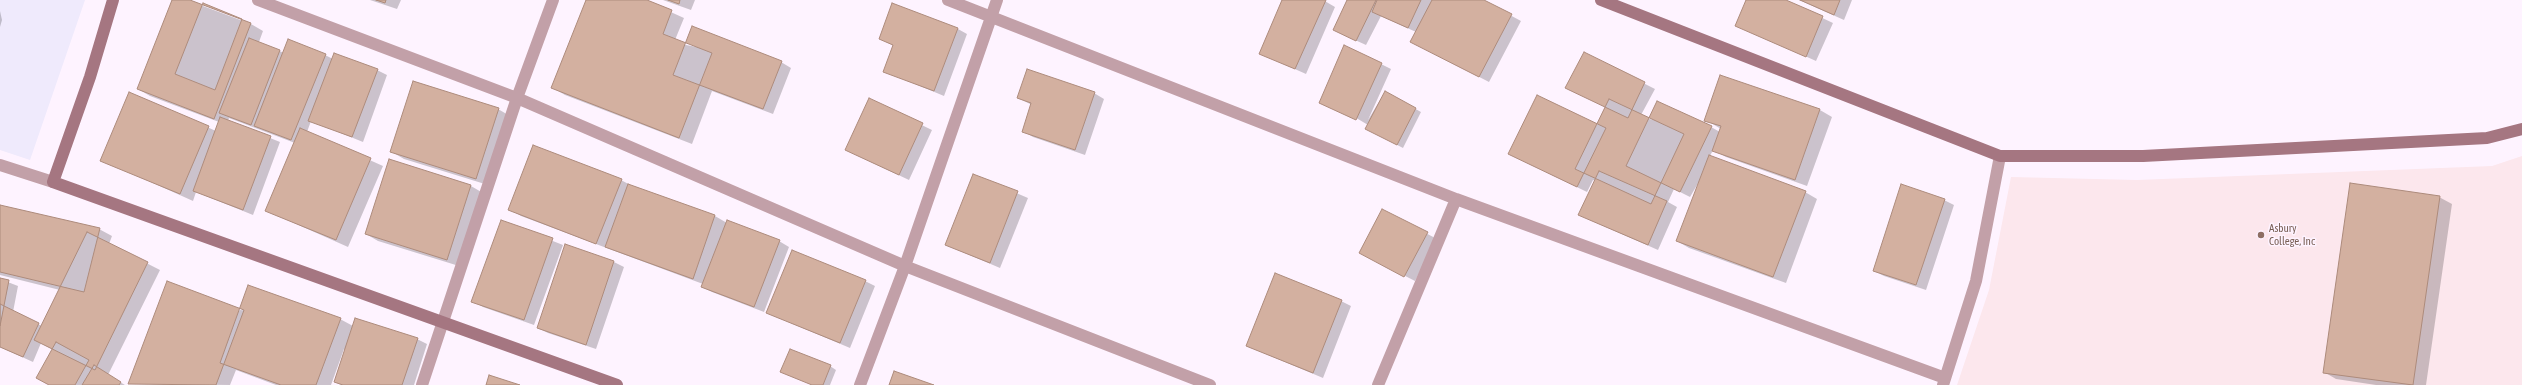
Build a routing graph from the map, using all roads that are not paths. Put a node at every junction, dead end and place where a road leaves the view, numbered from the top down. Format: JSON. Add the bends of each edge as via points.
{"nodes":[{"id":1,"x":113,"y":0,"type":"edge"},
{"id":2,"x":258,"y":0,"type":"edge"},
{"id":3,"x":553,"y":0,"type":"edge"},
{"id":4,"x":948,"y":0,"type":"edge"},
{"id":5,"x":997,"y":0,"type":"edge"},
{"id":6,"x":1601,"y":0,"type":"edge"},
{"id":7,"x":990,"y":17,"type":"junction"},
{"id":8,"x":517,"y":98,"type":"junction"},
{"id":9,"x":2522,"y":129,"type":"edge"},
{"id":10,"x":2000,"y":156,"type":"junction"},
{"id":11,"x":0,"y":165,"type":"edge"},
{"id":12,"x":53,"y":182,"type":"junction"},
{"id":13,"x":1456,"y":199,"type":"junction"},
{"id":14,"x":905,"y":266,"type":"junction"},
{"id":15,"x":444,"y":324,"type":"junction"},
{"id":16,"x":1944,"y":382,"type":"edge"},
{"id":17,"x":422,"y":385,"type":"edge"},
{"id":18,"x":617,"y":385,"type":"edge"},
{"id":19,"x":860,"y":385,"type":"edge"},
{"id":20,"x":1210,"y":385,"type":"edge"},
{"id":21,"x":1378,"y":385,"type":"edge"}],
"edges":[{"from":1,"to":12,"type":"street","via":[[90,77]]},
{"from":2,"to":8,"type":"street"},
{"from":3,"to":8,"type":"street"},
{"from":4,"to":7,"type":"street"},
{"from":5,"to":7,"type":"street"},
{"from":6,"to":10,"type":"street"},
{"from":7,"to":13,"type":"street"},
{"from":7,"to":14,"type":"street"},
{"from":8,"to":14,"type":"street"},
{"from":8,"to":15,"type":"street"},
{"from":9,"to":10,"type":"street","via":[[2487,138],[2167,155]]},
{"from":10,"to":16,"type":"street","via":[[1976,281]]},
{"from":11,"to":12,"type":"street"},
{"from":12,"to":15,"type":"street"},
{"from":13,"to":16,"type":"street"},
{"from":13,"to":21,"type":"street"},
{"from":14,"to":19,"type":"street"},
{"from":14,"to":20,"type":"street"},
{"from":15,"to":17,"type":"street"},
{"from":15,"to":18,"type":"street"}]}
